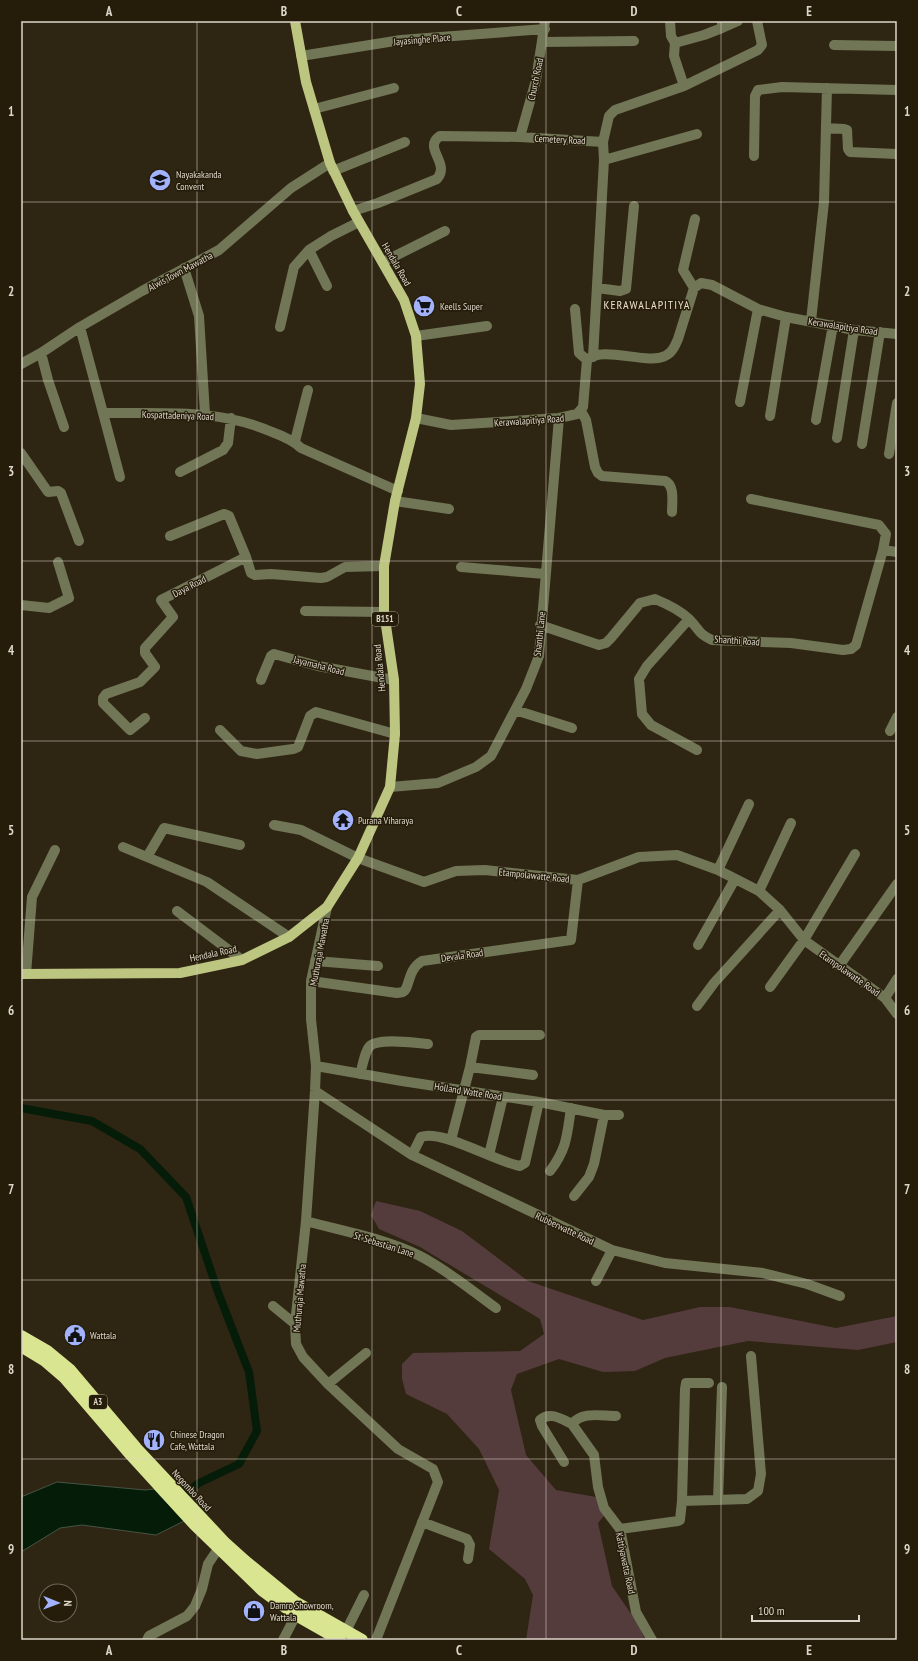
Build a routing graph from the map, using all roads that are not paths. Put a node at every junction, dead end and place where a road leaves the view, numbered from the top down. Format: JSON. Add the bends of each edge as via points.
{"nodes":[{"id":1,"x":295,"y":21,"type":"edge"},
{"id":2,"x":670,"y":21,"type":"edge"},
{"id":3,"x":738,"y":21,"type":"edge"},
{"id":4,"x":757,"y":21,"type":"edge"},
{"id":5,"x":722,"y":24,"type":"edge"},
{"id":6,"x":545,"y":25,"type":"edge"},
{"id":7,"x":634,"y":41,"type":"dead end"},
{"id":8,"x":542,"y":42,"type":"junction"},
{"id":9,"x":675,"y":43,"type":"junction"},
{"id":10,"x":834,"y":45,"type":"dead end"},
{"id":11,"x":897,"y":46,"type":"edge"},
{"id":12,"x":301,"y":56,"type":"junction"},
{"id":13,"x":684,"y":86,"type":"junction"},
{"id":14,"x":394,"y":88,"type":"dead end"},
{"id":15,"x":827,"y":88,"type":"junction"},
{"id":16,"x":897,"y":90,"type":"edge"},
{"id":17,"x":314,"y":109,"type":"junction"},
{"id":18,"x":826,"y":128,"type":"junction"},
{"id":19,"x":697,"y":134,"type":"dead end"},
{"id":20,"x":520,"y":137,"type":"junction"},
{"id":21,"x":405,"y":142,"type":"dead end"},
{"id":22,"x":603,"y":142,"type":"junction"},
{"id":23,"x":897,"y":154,"type":"edge"},
{"id":24,"x":754,"y":156,"type":"dead end"},
{"id":25,"x":604,"y":160,"type":"junction"},
{"id":26,"x":332,"y":167,"type":"junction"},
{"id":27,"x":634,"y":206,"type":"dead end"},
{"id":28,"x":353,"y":211,"type":"junction"},
{"id":29,"x":695,"y":219,"type":"dead end"},
{"id":30,"x":359,"y":222,"type":"junction"},
{"id":31,"x":445,"y":231,"type":"dead end"},
{"id":32,"x":309,"y":250,"type":"junction"},
{"id":33,"x":382,"y":262,"type":"junction"},
{"id":34,"x":184,"y":268,"type":"junction"},
{"id":35,"x":327,"y":286,"type":"dead end"},
{"id":36,"x":597,"y":288,"type":"junction"},
{"id":37,"x":694,"y":288,"type":"junction"},
{"id":38,"x":575,"y":308,"type":"dead end"},
{"id":39,"x":758,"y":309,"type":"junction"},
{"id":40,"x":786,"y":317,"type":"junction"},
{"id":41,"x":811,"y":321,"type":"junction"},
{"id":42,"x":832,"y":325,"type":"junction"},
{"id":43,"x":487,"y":326,"type":"dead end"},
{"id":44,"x":80,"y":327,"type":"junction"},
{"id":45,"x":280,"y":327,"type":"dead end"},
{"id":46,"x":854,"y":330,"type":"junction"},
{"id":47,"x":880,"y":332,"type":"junction"},
{"id":48,"x":897,"y":334,"type":"edge"},
{"id":49,"x":416,"y":336,"type":"junction"},
{"id":50,"x":40,"y":353,"type":"junction"},
{"id":51,"x":590,"y":359,"type":"junction"},
{"id":52,"x":21,"y":364,"type":"edge"},
{"id":53,"x":308,"y":390,"type":"dead end"},
{"id":54,"x":740,"y":402,"type":"dead end"},
{"id":55,"x":897,"y":403,"type":"edge"},
{"id":56,"x":581,"y":411,"type":"junction"},
{"id":57,"x":103,"y":413,"type":"junction"},
{"id":58,"x":205,"y":414,"type":"junction"},
{"id":59,"x":770,"y":416,"type":"dead end"},
{"id":60,"x":231,"y":418,"type":"junction"},
{"id":61,"x":416,"y":418,"type":"junction"},
{"id":62,"x":558,"y":418,"type":"junction"},
{"id":63,"x":896,"y":418,"type":"edge"},
{"id":64,"x":816,"y":420,"type":"dead end"},
{"id":65,"x":64,"y":427,"type":"dead end"},
{"id":66,"x":837,"y":438,"type":"dead end"},
{"id":67,"x":294,"y":441,"type":"junction"},
{"id":68,"x":862,"y":444,"type":"dead end"},
{"id":69,"x":21,"y":453,"type":"edge"},
{"id":70,"x":889,"y":454,"type":"dead end"},
{"id":71,"x":180,"y":472,"type":"dead end"},
{"id":72,"x":120,"y":477,"type":"dead end"},
{"id":73,"x":397,"y":496,"type":"junction"},
{"id":74,"x":752,"y":499,"type":"dead end"},
{"id":75,"x":449,"y":509,"type":"dead end"},
{"id":76,"x":672,"y":512,"type":"dead end"},
{"id":77,"x":170,"y":536,"type":"dead end"},
{"id":78,"x":79,"y":541,"type":"dead end"},
{"id":79,"x":883,"y":550,"type":"junction"},
{"id":80,"x":897,"y":552,"type":"edge"},
{"id":81,"x":246,"y":557,"type":"junction"},
{"id":82,"x":58,"y":562,"type":"dead end"},
{"id":83,"x":384,"y":566,"type":"junction"},
{"id":84,"x":462,"y":567,"type":"dead end"},
{"id":85,"x":545,"y":574,"type":"junction"},
{"id":86,"x":21,"y":605,"type":"edge"},
{"id":87,"x":305,"y":611,"type":"dead end"},
{"id":88,"x":384,"y":612,"type":"junction"},
{"id":89,"x":689,"y":619,"type":"junction"},
{"id":90,"x":540,"y":625,"type":"junction"},
{"id":91,"x":261,"y":680,"type":"dead end"},
{"id":92,"x":394,"y":680,"type":"junction"},
{"id":93,"x":515,"y":710,"type":"junction"},
{"id":94,"x":897,"y":717,"type":"edge"},
{"id":95,"x":145,"y":718,"type":"dead end"},
{"id":96,"x":572,"y":728,"type":"dead end"},
{"id":97,"x":220,"y":730,"type":"dead end"},
{"id":98,"x":890,"y":731,"type":"dead end"},
{"id":99,"x":395,"y":734,"type":"junction"},
{"id":100,"x":697,"y":750,"type":"dead end"},
{"id":101,"x":390,"y":787,"type":"junction"},
{"id":102,"x":750,"y":804,"type":"dead end"},
{"id":103,"x":791,"y":823,"type":"dead end"},
{"id":104,"x":274,"y":825,"type":"dead end"},
{"id":105,"x":240,"y":845,"type":"dead end"},
{"id":106,"x":123,"y":847,"type":"dead end"},
{"id":107,"x":55,"y":850,"type":"dead end"},
{"id":108,"x":855,"y":854,"type":"dead end"},
{"id":109,"x":147,"y":857,"type":"junction"},
{"id":110,"x":358,"y":858,"type":"junction"},
{"id":111,"x":718,"y":870,"type":"junction"},
{"id":112,"x":735,"y":879,"type":"junction"},
{"id":113,"x":578,"y":880,"type":"junction"},
{"id":114,"x":897,"y":884,"type":"edge"},
{"id":115,"x":759,"y":891,"type":"junction"},
{"id":116,"x":327,"y":907,"type":"junction"},
{"id":117,"x":177,"y":910,"type":"dead end"},
{"id":118,"x":780,"y":910,"type":"junction"},
{"id":119,"x":289,"y":937,"type":"junction"},
{"id":120,"x":804,"y":940,"type":"junction"},
{"id":121,"x":698,"y":945,"type":"dead end"},
{"id":122,"x":242,"y":960,"type":"junction"},
{"id":123,"x":315,"y":961,"type":"junction"},
{"id":124,"x":378,"y":966,"type":"dead end"},
{"id":125,"x":838,"y":966,"type":"junction"},
{"id":126,"x":24,"y":974,"type":"edge"},
{"id":127,"x":897,"y":979,"type":"edge"},
{"id":128,"x":311,"y":981,"type":"junction"},
{"id":129,"x":770,"y":987,"type":"dead end"},
{"id":130,"x":885,"y":998,"type":"junction"},
{"id":131,"x":697,"y":1006,"type":"dead end"},
{"id":132,"x":897,"y":1014,"type":"edge"},
{"id":133,"x":540,"y":1035,"type":"dead end"},
{"id":134,"x":428,"y":1044,"type":"dead end"},
{"id":135,"x":316,"y":1066,"type":"junction"},
{"id":136,"x":470,"y":1067,"type":"junction"},
{"id":137,"x":360,"y":1074,"type":"junction"},
{"id":138,"x":533,"y":1075,"type":"dead end"},
{"id":139,"x":315,"y":1091,"type":"junction"},
{"id":140,"x":463,"y":1091,"type":"junction"},
{"id":141,"x":503,"y":1097,"type":"junction"},
{"id":142,"x":539,"y":1102,"type":"junction"},
{"id":143,"x":572,"y":1108,"type":"junction"},
{"id":144,"x":604,"y":1115,"type":"junction"},
{"id":145,"x":619,"y":1115,"type":"dead end"},
{"id":146,"x":451,"y":1140,"type":"junction"},
{"id":147,"x":412,"y":1155,"type":"junction"},
{"id":148,"x":489,"y":1155,"type":"junction"},
{"id":149,"x":550,"y":1171,"type":"dead end"},
{"id":150,"x":574,"y":1196,"type":"dead end"},
{"id":151,"x":306,"y":1221,"type":"junction"},
{"id":152,"x":612,"y":1250,"type":"junction"},
{"id":153,"x":596,"y":1281,"type":"dead end"},
{"id":154,"x":840,"y":1296,"type":"dead end"},
{"id":155,"x":273,"y":1306,"type":"dead end"},
{"id":156,"x":496,"y":1308,"type":"dead end"},
{"id":157,"x":295,"y":1324,"type":"junction"},
{"id":158,"x":21,"y":1336,"type":"edge"},
{"id":159,"x":21,"y":1346,"type":"edge"},
{"id":160,"x":366,"y":1353,"type":"dead end"},
{"id":161,"x":751,"y":1356,"type":"dead end"},
{"id":162,"x":709,"y":1383,"type":"dead end"},
{"id":163,"x":328,"y":1384,"type":"junction"},
{"id":164,"x":722,"y":1387,"type":"dead end"},
{"id":165,"x":616,"y":1416,"type":"dead end"},
{"id":166,"x":572,"y":1424,"type":"junction"},
{"id":167,"x":564,"y":1462,"type":"dead end"},
{"id":168,"x":162,"y":1483,"type":"junction"},
{"id":169,"x":718,"y":1500,"type":"junction"},
{"id":170,"x":682,"y":1501,"type":"junction"},
{"id":171,"x":199,"y":1522,"type":"junction"},
{"id":172,"x":422,"y":1522,"type":"junction"},
{"id":173,"x":620,"y":1529,"type":"junction"},
{"id":174,"x":218,"y":1549,"type":"junction"},
{"id":175,"x":468,"y":1560,"type":"dead end"},
{"id":176,"x":364,"y":1595,"type":"dead end"},
{"id":177,"x":296,"y":1615,"type":"junction"},
{"id":178,"x":343,"y":1636,"type":"edge"},
{"id":179,"x":147,"y":1640,"type":"edge"},
{"id":180,"x":283,"y":1640,"type":"edge"},
{"id":181,"x":362,"y":1640,"type":"edge"},
{"id":182,"x":376,"y":1640,"type":"edge"},
{"id":183,"x":652,"y":1640,"type":"edge"}],
"edges":[{"from":1,"to":12,"type":"main road","name":"Hendala Road","number":"B151"},
{"from":2,"to":9,"type":"street","via":[[671,36]]},
{"from":3,"to":5,"type":"street"},
{"from":4,"to":13,"type":"street","via":[[762,40],[758,50]]},
{"from":5,"to":9,"type":"street","via":[[704,35]]},
{"from":6,"to":8,"type":"street","name":"Church Road"},
{"from":6,"to":12,"type":"street","name":"Jayasinghe Place","via":[[402,40]]},
{"from":7,"to":8,"type":"street"},
{"from":8,"to":20,"type":"street","name":"Church Road","via":[[536,80]]},
{"from":9,"to":13,"type":"street","via":[[674,56]]},
{"from":10,"to":11,"type":"street"},
{"from":12,"to":17,"type":"main road","name":"Hendala Road","number":"B151"},
{"from":13,"to":22,"type":"street","via":[[615,110],[609,116]]},
{"from":14,"to":17,"type":"street"},
{"from":15,"to":16,"type":"street"},
{"from":15,"to":18,"type":"street"},
{"from":15,"to":24,"type":"street","via":[[782,87],[758,90],[755,96]]},
{"from":17,"to":26,"type":"main road","name":"Hendala Road","number":"B151"},
{"from":18,"to":23,"type":"street","via":[[847,130],[850,152]]},
{"from":18,"to":41,"type":"street","via":[[824,202]]},
{"from":19,"to":25,"type":"street"},
{"from":20,"to":22,"type":"street","name":"Cemetery Road"},
{"from":20,"to":28,"type":"street","name":"Cemetery Road","via":[[440,136],[434,143],[442,167],[437,179]]},
{"from":21,"to":26,"type":"street","name":"Alwis Town Mawatha"},
{"from":22,"to":25,"type":"street"},
{"from":25,"to":36,"type":"street"},
{"from":26,"to":28,"type":"main road","name":"Hendala Road","number":"B151"},
{"from":26,"to":34,"type":"street","name":"Alwis Town Mawatha","via":[[291,188],[219,250]]},
{"from":27,"to":36,"type":"street","via":[[626,289],[620,291]]},
{"from":28,"to":30,"type":"main road","name":"Hendala Road","number":"B151"},
{"from":29,"to":37,"type":"street","via":[[683,270]]},
{"from":30,"to":32,"type":"street"},
{"from":30,"to":33,"type":"main road","name":"Hendala Road","number":"B151"},
{"from":31,"to":33,"type":"street"},
{"from":32,"to":35,"type":"street"},
{"from":32,"to":45,"type":"street","via":[[294,267]]},
{"from":33,"to":49,"type":"main road","name":"Hendala Road","number":"B151","via":[[404,300]]},
{"from":34,"to":44,"type":"street","name":"Alwis Town Mawatha"},
{"from":34,"to":58,"type":"street","via":[[199,316]]},
{"from":36,"to":51,"type":"street"},
{"from":37,"to":39,"type":"street","name":"Kerawalapitiya Road","via":[[700,283],[712,284]]},
{"from":37,"to":51,"type":"street","via":[[678,340],[667,356],[656,358],[602,355]]},
{"from":38,"to":51,"type":"street","via":[[579,353]]},
{"from":39,"to":40,"type":"street","name":"Kerawalapitiya Road"},
{"from":39,"to":54,"type":"street"},
{"from":40,"to":41,"type":"street","name":"Kerawalapitiya Road"},
{"from":40,"to":59,"type":"street"},
{"from":41,"to":42,"type":"street","name":"Kerawalapitiya Road"},
{"from":42,"to":46,"type":"street","name":"Kerawalapitiya Road"},
{"from":42,"to":64,"type":"street"},
{"from":43,"to":49,"type":"street"},
{"from":44,"to":50,"type":"street","name":"Alwis Town Mawatha"},
{"from":44,"to":57,"type":"street"},
{"from":46,"to":47,"type":"street","name":"Kerawalapitiya Road"},
{"from":46,"to":66,"type":"street"},
{"from":47,"to":48,"type":"street","name":"Kerawalapitiya Road"},
{"from":47,"to":68,"type":"street"},
{"from":49,"to":61,"type":"main road","name":"Hendala Road","number":"B151","via":[[420,384]]},
{"from":50,"to":52,"type":"street","name":"Alwis Town Mawatha"},
{"from":50,"to":65,"type":"street"},
{"from":51,"to":56,"type":"street"},
{"from":53,"to":67,"type":"street"},
{"from":55,"to":63,"type":"street"},
{"from":56,"to":62,"type":"street","name":"Kerawalapitiya Road","via":[[572,416]]},
{"from":56,"to":76,"type":"street","via":[[586,420],[598,473],[602,476],[669,482],[672,487]]},
{"from":57,"to":58,"type":"street","name":"Kospattadeniya Road"},
{"from":57,"to":72,"type":"street"},
{"from":58,"to":60,"type":"street","name":"Kospattadeniya Road"},
{"from":60,"to":67,"type":"street","name":"Kospattadeniya Road","via":[[259,426]]},
{"from":60,"to":71,"type":"street","via":[[228,443],[223,450]]},
{"from":61,"to":62,"type":"street","name":"Kerawalapitiya Road","via":[[451,425]]},
{"from":61,"to":73,"type":"main road","name":"Hendala Road","number":"B151"},
{"from":62,"to":85,"type":"street","name":"Shanthi Lane"},
{"from":63,"to":70,"type":"street"},
{"from":67,"to":73,"type":"street","name":"Kospattadeniya Road","via":[[301,448]]},
{"from":69,"to":78,"type":"street","via":[[48,492],[58,490],[61,493]]},
{"from":73,"to":75,"type":"street","name":"Kospattadeniya Road"},
{"from":73,"to":83,"type":"main road","name":"Hendala Road","number":"B151"},
{"from":74,"to":79,"type":"street","name":"Shanthi Road","via":[[879,526],[886,534]]},
{"from":77,"to":81,"type":"street","via":[[227,514]]},
{"from":79,"to":80,"type":"street"},
{"from":79,"to":89,"type":"street","name":"Shanthi Road","via":[[856,645],[851,649],[791,643],[712,640],[701,634]]},
{"from":81,"to":83,"type":"street","via":[[255,576],[271,574],[321,578],[345,567]]},
{"from":81,"to":95,"type":"street","name":"Daya Road","via":[[161,600],[173,617],[146,648],[145,653],[155,666],[140,682],[106,694],[103,698],[103,703],[130,730]]},
{"from":82,"to":86,"type":"street","via":[[69,598],[48,608]]},
{"from":83,"to":88,"type":"main road","name":"Hendala Road","number":"B151"},
{"from":84,"to":85,"type":"street"},
{"from":85,"to":90,"type":"street","name":"Shanthi Lane"},
{"from":87,"to":88,"type":"street"},
{"from":88,"to":92,"type":"main road","name":"Hendala Road","number":"B151"},
{"from":89,"to":90,"type":"street","name":"Shanthi Road","via":[[655,599],[646,600],[640,603],[606,643],[599,645]]},
{"from":89,"to":100,"type":"street","via":[[647,666],[639,679],[642,714],[645,719],[651,725]]},
{"from":90,"to":93,"type":"street","name":"Shanthi Lane","via":[[539,656]]},
{"from":91,"to":92,"type":"street","name":"Jayamaha Road","via":[[271,656],[277,654],[318,666]]},
{"from":92,"to":99,"type":"main road","name":"Hendala Road","number":"B151"},
{"from":93,"to":96,"type":"street"},
{"from":93,"to":101,"type":"street","name":"Shanthi Lane","via":[[490,756],[476,767],[438,783]]},
{"from":94,"to":98,"type":"street"},
{"from":97,"to":99,"type":"street","via":[[241,751],[257,754],[298,747],[310,716],[316,712]]},
{"from":99,"to":101,"type":"main road","name":"Hendala Road","number":"B151"},
{"from":101,"to":110,"type":"main road","name":"Hendala Road","number":"B151"},
{"from":102,"to":111,"type":"street"},
{"from":103,"to":115,"type":"street"},
{"from":104,"to":110,"type":"street","name":"Etampolawatte Road","via":[[300,830]]},
{"from":105,"to":109,"type":"street","via":[[164,828]]},
{"from":106,"to":109,"type":"street"},
{"from":107,"to":126,"type":"street","via":[[32,897]]},
{"from":108,"to":120,"type":"street"},
{"from":109,"to":119,"type":"street","via":[[207,882]]},
{"from":110,"to":113,"type":"street","name":"Etampolawatte Road","via":[[424,882],[456,871],[485,870]]},
{"from":110,"to":116,"type":"main road","name":"Hendala Road","number":"B151"},
{"from":111,"to":112,"type":"street","name":"Etampolawatte Road"},
{"from":111,"to":113,"type":"street","name":"Etampolawatte Road","via":[[668,854],[639,857]]},
{"from":112,"to":115,"type":"street","name":"Etampolawatte Road"},
{"from":112,"to":121,"type":"street"},
{"from":113,"to":128,"type":"street","name":"Devala Road","via":[[571,940],[422,960],[411,970],[403,992],[397,993]]},
{"from":114,"to":125,"type":"street"},
{"from":115,"to":118,"type":"street","name":"Etampolawatte Road"},
{"from":116,"to":119,"type":"main road","name":"Hendala Road","number":"B151"},
{"from":116,"to":123,"type":"street","name":"Muthuraja Mawatha"},
{"from":117,"to":122,"type":"street"},
{"from":118,"to":120,"type":"street","name":"Etampolawatte Road"},
{"from":118,"to":131,"type":"street","via":[[714,983]]},
{"from":119,"to":122,"type":"main road","name":"Hendala Road","number":"B151"},
{"from":120,"to":125,"type":"street","name":"Etampolawatte Road"},
{"from":120,"to":129,"type":"street"},
{"from":122,"to":126,"type":"main road","name":"Hendala Road","number":"B151","via":[[180,972]]},
{"from":123,"to":124,"type":"street"},
{"from":123,"to":128,"type":"street","name":"Muthuraja Mawatha"},
{"from":125,"to":130,"type":"street","name":"Etampolawatte Road"},
{"from":127,"to":130,"type":"street"},
{"from":128,"to":135,"type":"street","name":"Muthuraja Mawatha","via":[[311,1019]]},
{"from":130,"to":132,"type":"street","name":"Etampolawatte Road"},
{"from":133,"to":136,"type":"street","via":[[479,1035],[474,1041]]},
{"from":134,"to":137,"type":"street","via":[[382,1041],[374,1043],[366,1053]]},
{"from":135,"to":137,"type":"street","name":"Holland Watte Road"},
{"from":135,"to":139,"type":"street","name":"Muthuraja Mawatha"},
{"from":136,"to":138,"type":"street"},
{"from":136,"to":140,"type":"street"},
{"from":137,"to":140,"type":"street","name":"Holland Watte Road"},
{"from":139,"to":147,"type":"street","name":"Rubberwatte Road"},
{"from":139,"to":151,"type":"street","name":"Muthuraja Mawatha"},
{"from":140,"to":141,"type":"street","name":"Holland Watte Road"},
{"from":140,"to":146,"type":"street"},
{"from":141,"to":142,"type":"street","name":"Holland Watte Road"},
{"from":141,"to":148,"type":"street"},
{"from":142,"to":143,"type":"street","name":"Holland Watte Road"},
{"from":142,"to":148,"type":"street","via":[[525,1163],[518,1166]]},
{"from":143,"to":144,"type":"street","name":"Holland Watte Road"},
{"from":143,"to":149,"type":"street","via":[[562,1154]]},
{"from":144,"to":145,"type":"street","name":"Holland Watte Road"},
{"from":144,"to":150,"type":"street","via":[[594,1164],[589,1177]]},
{"from":146,"to":147,"type":"street","via":[[428,1135],[421,1137]]},
{"from":146,"to":148,"type":"street"},
{"from":147,"to":152,"type":"street","name":"Rubberwatte Road"},
{"from":151,"to":156,"type":"street","name":"St' Sebastian Lane","via":[[395,1246],[419,1256],[441,1268]]},
{"from":151,"to":157,"type":"street","name":"Muthuraja Mawatha"},
{"from":152,"to":153,"type":"street"},
{"from":152,"to":154,"type":"street","name":"Rubberwatte Road","via":[[665,1263],[763,1273],[807,1284]]},
{"from":155,"to":157,"type":"street"},
{"from":157,"to":163,"type":"street","name":"Muthuraja Mawatha","via":[[296,1344],[303,1357]]},
{"from":158,"to":168,"type":"highway","name":"Negombo Road","number":"A3","via":[[47,1351],[70,1370]]},
{"from":159,"to":168,"type":"highway","name":"Negombo Road","number":"A3","via":[[44,1360],[65,1378],[131,1455]]},
{"from":160,"to":163,"type":"street"},
{"from":161,"to":169,"type":"street","via":[[762,1474],[758,1491],[747,1499]]},
{"from":162,"to":170,"type":"street","via":[[686,1383],[684,1389]]},
{"from":163,"to":172,"type":"street","name":"Muthuraja Mawatha","via":[[398,1449],[433,1469],[438,1482]]},
{"from":164,"to":169,"type":"street"},
{"from":165,"to":166,"type":"street","via":[[583,1416],[576,1418]]},
{"from":166,"to":167,"type":"street","via":[[550,1415],[540,1420]]},
{"from":166,"to":173,"type":"street","name":"Kattiyawatta Road","via":[[594,1455],[598,1487],[604,1508]]},
{"from":168,"to":171,"type":"highway","name":"Negombo Road","number":"A3"},
{"from":169,"to":170,"type":"street"},
{"from":170,"to":173,"type":"street","via":[[678,1521]]},
{"from":171,"to":174,"type":"highway","name":"Negombo Road","number":"A3"},
{"from":171,"to":178,"type":"highway","name":"Negombo Road","number":"A3","via":[[295,1602]]},
{"from":172,"to":175,"type":"street","via":[[467,1539],[470,1545]]},
{"from":172,"to":182,"type":"street","name":"Muthuraja Mawatha"},
{"from":173,"to":183,"type":"street","name":"Kattiyawatta Road","via":[[636,1612]]},
{"from":174,"to":177,"type":"highway","name":"Negombo Road","number":"A3","via":[[263,1591]]},
{"from":174,"to":179,"type":"street","via":[[208,1564],[195,1606],[187,1616]]},
{"from":176,"to":178,"type":"street"},
{"from":177,"to":178,"type":"highway","name":"Negombo Road","number":"A3"},
{"from":177,"to":180,"type":"street"},
{"from":178,"to":181,"type":"highway","name":"Negombo Road","number":"A3"}]}
